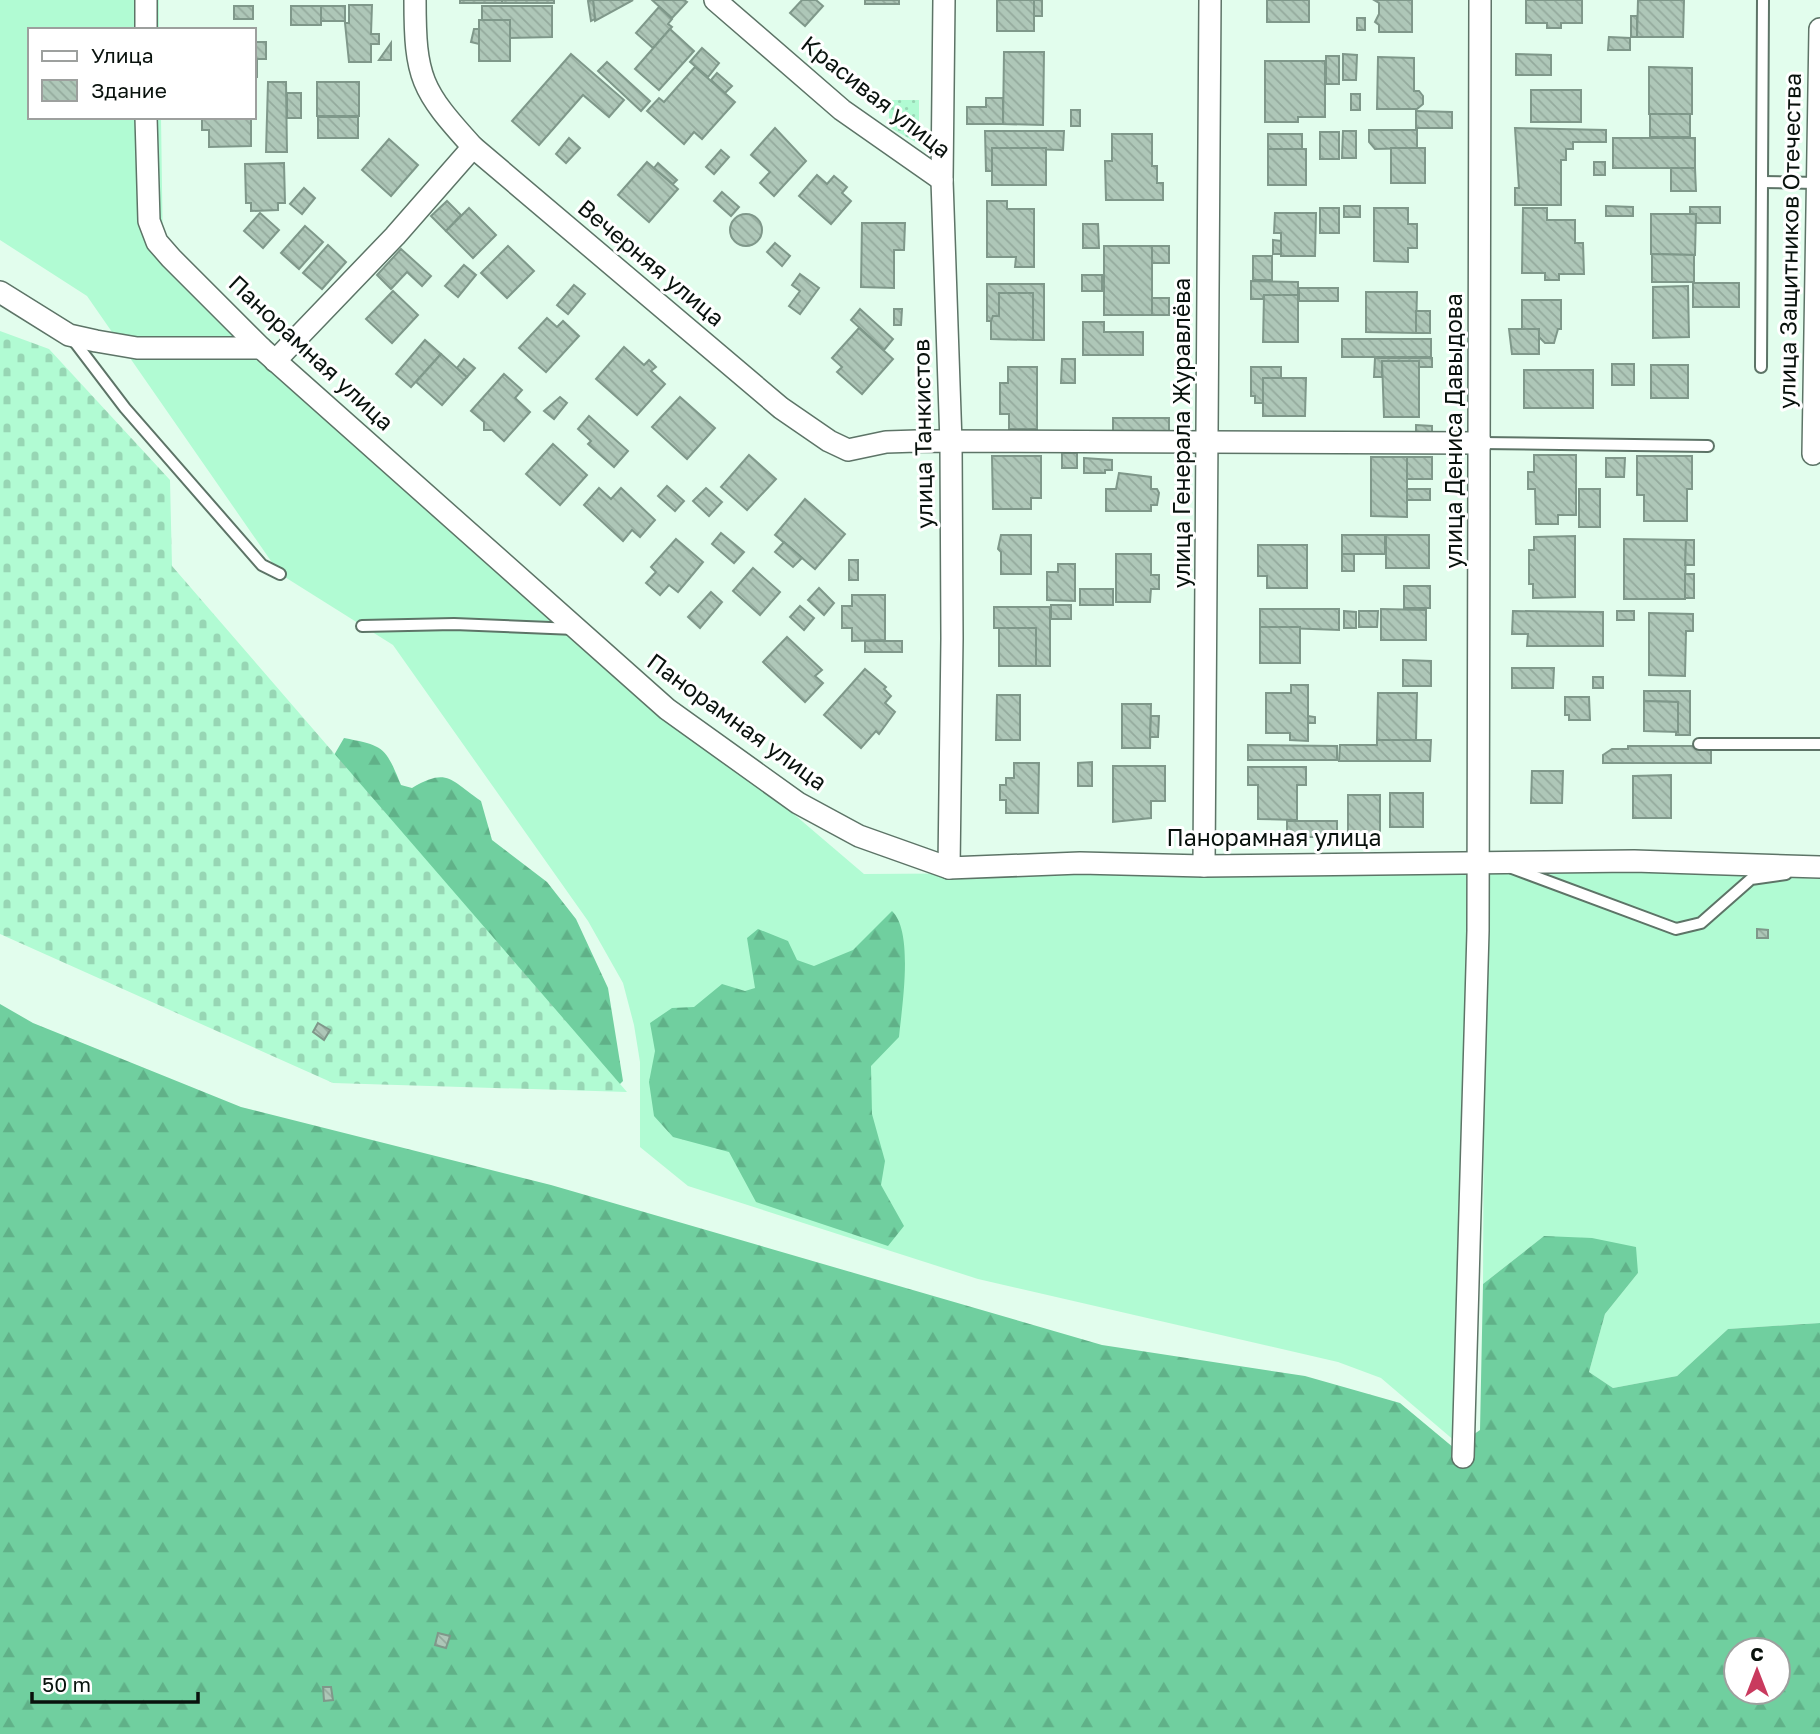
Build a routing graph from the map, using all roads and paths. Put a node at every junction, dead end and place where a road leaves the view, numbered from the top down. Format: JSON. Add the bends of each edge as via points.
{"nodes":[{"id":1,"x":146,"y":0,"type":"edge"},
{"id":2,"x":415,"y":0,"type":"edge"},
{"id":3,"x":715,"y":0,"type":"edge"},
{"id":4,"x":944,"y":0,"type":"edge"},
{"id":5,"x":1210,"y":0,"type":"edge"},
{"id":6,"x":1480,"y":0,"type":"edge"},
{"id":7,"x":1763,"y":0,"type":"edge"},
{"id":8,"x":146,"y":28,"type":"edge"},
{"id":9,"x":1820,"y":29,"type":"edge"},
{"id":10,"x":146,"y":119,"type":"edge"},
{"id":11,"x":473,"y":146,"type":"junction"},
{"id":12,"x":942,"y":180,"type":"junction"},
{"id":13,"x":1762,"y":182,"type":"junction"},
{"id":14,"x":1818,"y":183,"type":"junction"},
{"id":15,"x":1818,"y":226,"type":"edge"},
{"id":16,"x":0,"y":292,"type":"edge"},
{"id":17,"x":69,"y":335,"type":"junction"},
{"id":18,"x":268,"y":355,"type":"junction"},
{"id":19,"x":1761,"y":367,"type":"dead end"},
{"id":20,"x":951,"y":443,"type":"junction"},
{"id":21,"x":1480,"y":443,"type":"junction"},
{"id":22,"x":1208,"y":444,"type":"junction"},
{"id":23,"x":1707,"y":446,"type":"dead end"},
{"id":24,"x":1817,"y":460,"type":"edge"},
{"id":25,"x":280,"y":574,"type":"dead end"},
{"id":26,"x":362,"y":626,"type":"dead end"},
{"id":27,"x":578,"y":630,"type":"junction"},
{"id":28,"x":1699,"y":744,"type":"dead end"},
{"id":29,"x":1820,"y":744,"type":"edge"},
{"id":30,"x":1487,"y":862,"type":"junction"},
{"id":31,"x":1204,"y":866,"type":"junction"},
{"id":32,"x":949,"y":868,"type":"junction"},
{"id":33,"x":1820,"y":868,"type":"edge"},
{"id":34,"x":1463,"y":1457,"type":"dead end"}],
"edges":[{"from":1,"to":8,"type":"street"},
{"from":2,"to":11,"type":"street","name":"Вечерняя улица","via":[[422,79],[434,104]]},
{"from":3,"to":12,"type":"street","name":"Красивая улица","via":[[842,110]]},
{"from":4,"to":12,"type":"street","name":"улица Танкистов"},
{"from":5,"to":22,"type":"street","name":"улица Генерала Журавлёва"},
{"from":6,"to":21,"type":"street","name":"улица Дениса Давыдова"},
{"from":7,"to":13,"type":"lane"},
{"from":9,"to":14,"type":"street","name":"улица Защитников Отечества"},
{"from":10,"to":18,"type":"street","name":"Панорамная улица","via":[[149,221],[157,242]]},
{"from":11,"to":18,"type":"street","via":[[395,236]]},
{"from":11,"to":20,"type":"street","name":"Вечерняя улица","via":[[781,408],[829,442],[848,450],[886,442]]},
{"from":12,"to":20,"type":"street","name":"улица Танкистов"},
{"from":13,"to":14,"type":"lane"},
{"from":13,"to":19,"type":"lane"},
{"from":14,"to":15,"type":"street","name":"улица Защитников Отечества"},
{"from":15,"to":24,"type":"street","name":"улица Защитников Отечества"},
{"from":16,"to":17,"type":"street"},
{"from":17,"to":18,"type":"street","via":[[137,348]]},
{"from":17,"to":25,"type":"lane","via":[[125,408],[262,565]]},
{"from":18,"to":27,"type":"street","name":"Панорамная улица"},
{"from":20,"to":22,"type":"street","name":"Вечерняя улица"},
{"from":20,"to":32,"type":"street","name":"улица Танкистов"},
{"from":21,"to":22,"type":"street","name":"Вечерняя улица"},
{"from":21,"to":23,"type":"lane"},
{"from":21,"to":30,"type":"street","name":"улица Дениса Давыдова"},
{"from":22,"to":31,"type":"street","name":"улица Генерала Журавлёва"},
{"from":26,"to":27,"type":"lane","via":[[454,624]]},
{"from":27,"to":32,"type":"street","name":"Панорамная улица","via":[[667,709],[798,803],[859,836]]},
{"from":28,"to":29,"type":"lane"},
{"from":30,"to":31,"type":"street","name":"Панорамная улица"},
{"from":30,"to":33,"type":"street","name":"Панорамная улица","via":[[1634,861]]},
{"from":30,"to":33,"type":"lane","via":[[1676,929],[1701,923],[1751,879]]},
{"from":30,"to":34,"type":"street","name":"улица Дениса Давыдова"},
{"from":31,"to":32,"type":"street","name":"Панорамная улица","via":[[1080,863]]}]}
